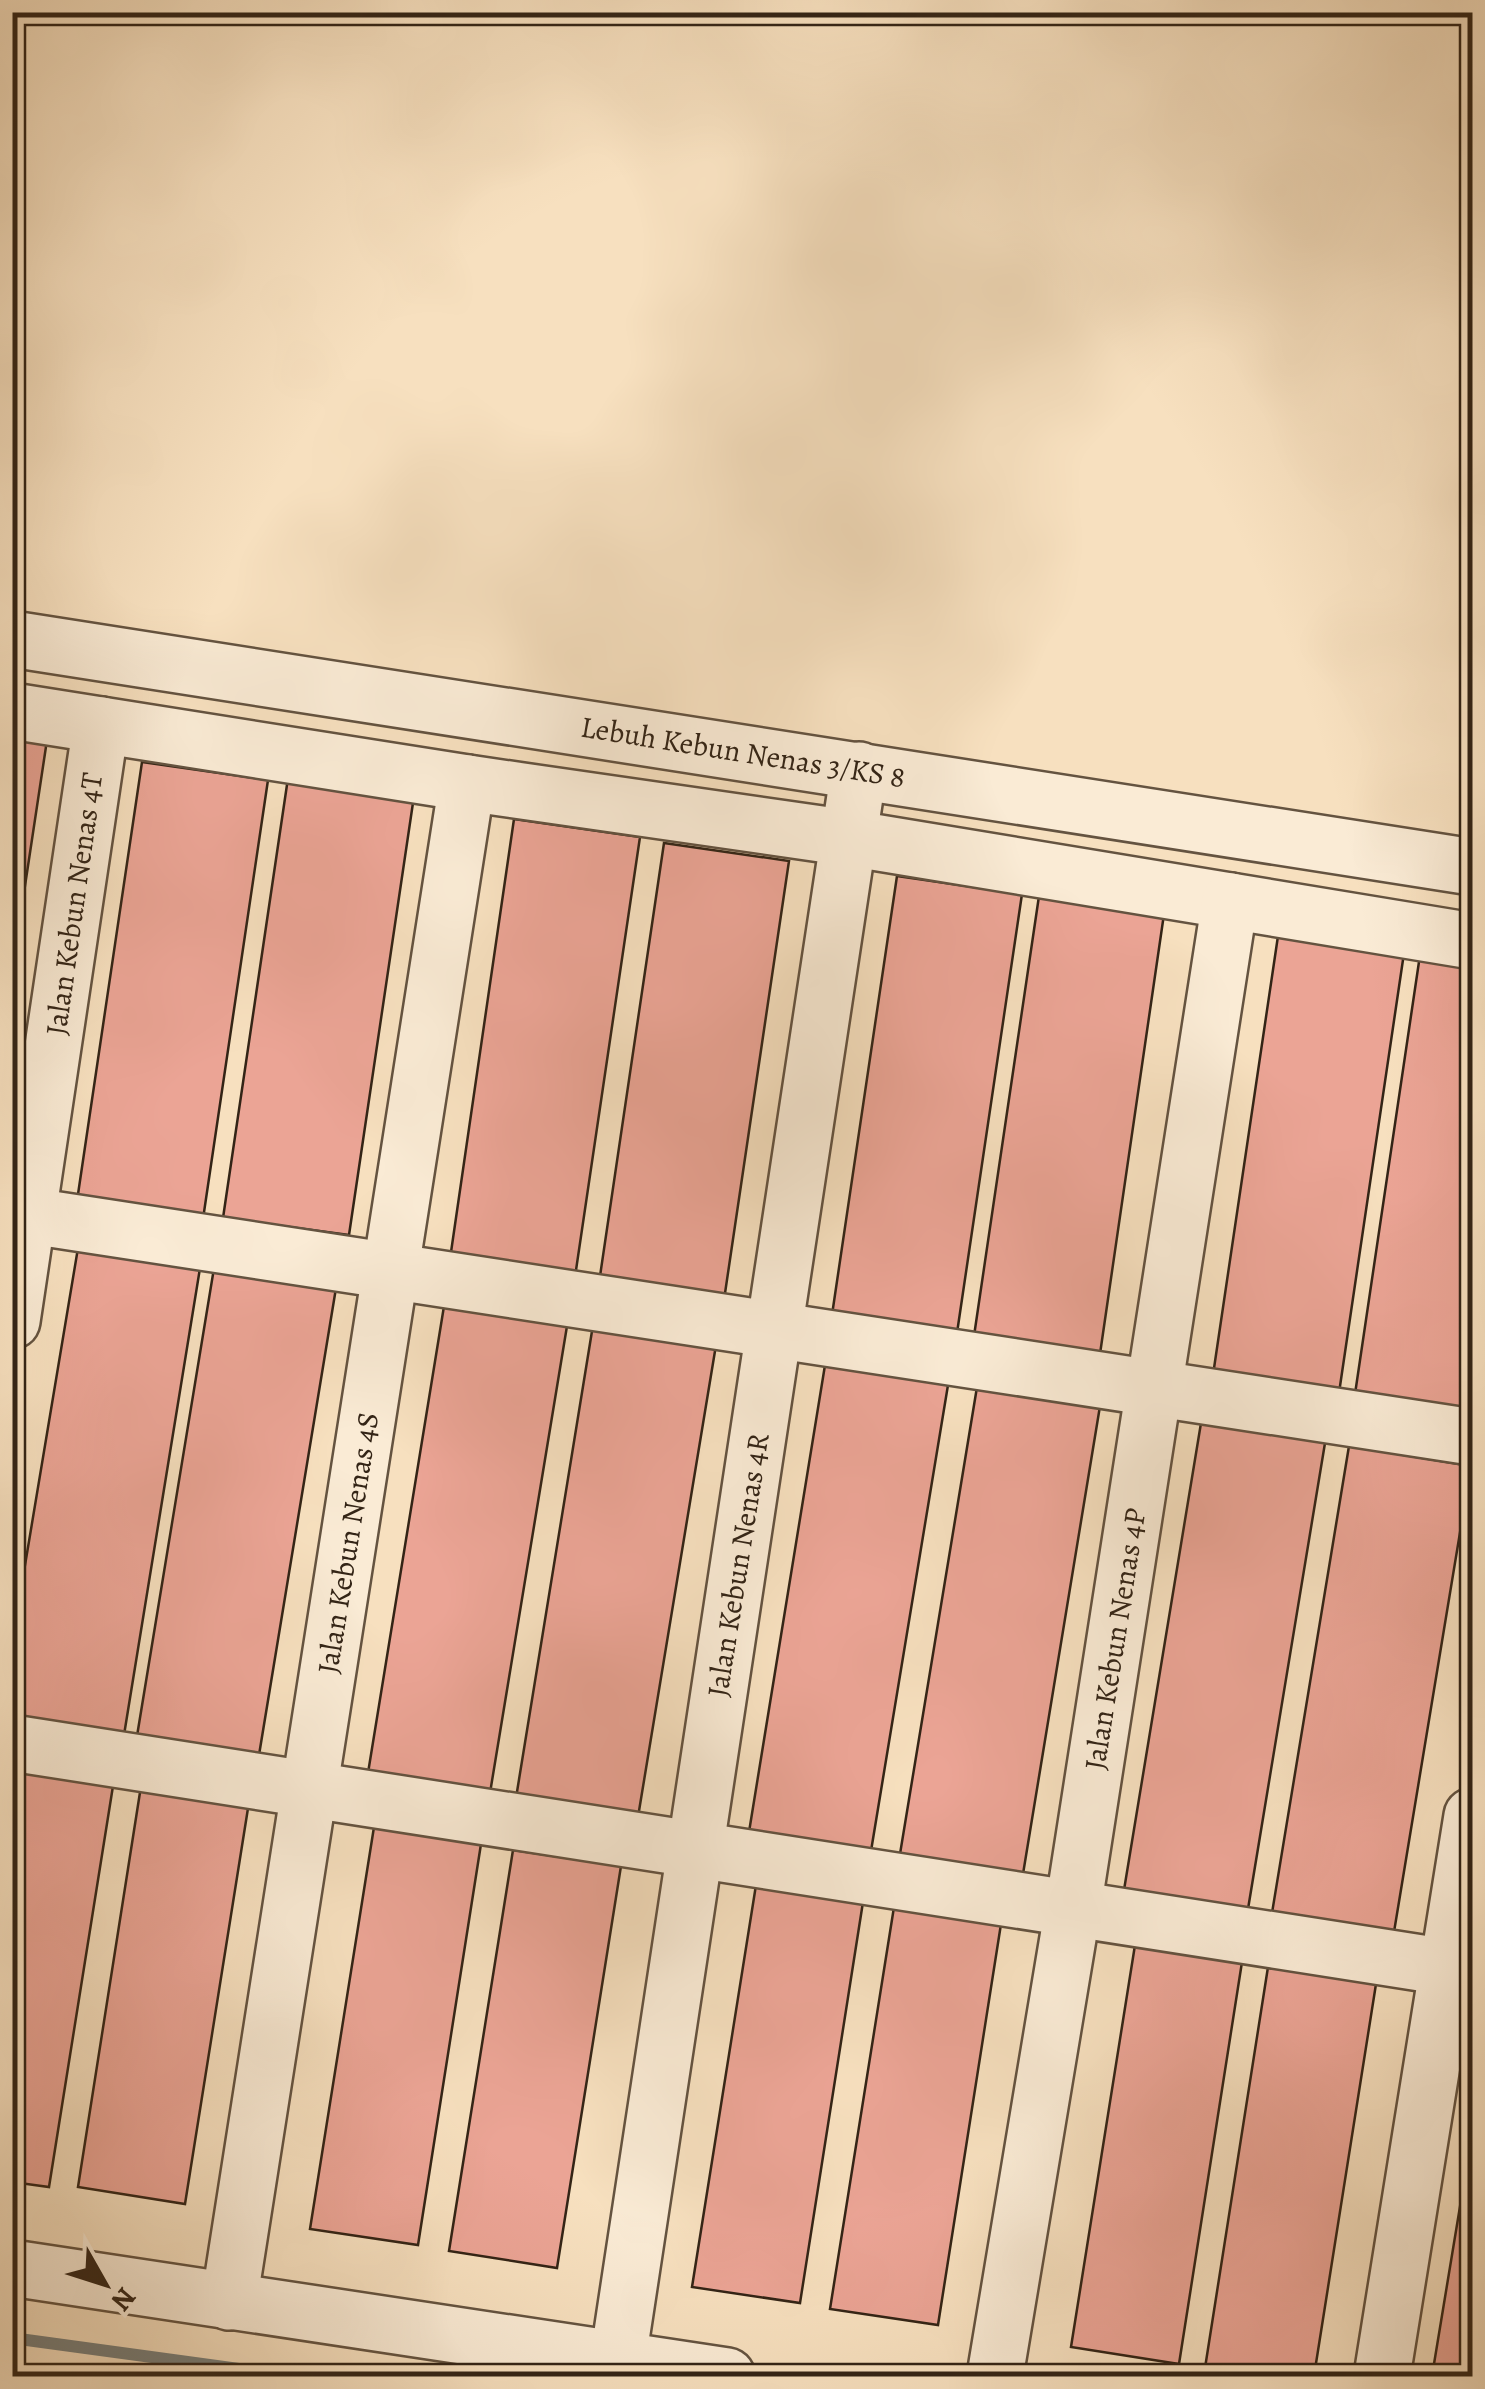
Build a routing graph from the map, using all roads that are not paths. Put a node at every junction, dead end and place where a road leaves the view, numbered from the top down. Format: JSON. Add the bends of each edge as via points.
{"nodes":[{"id":1,"x":12,"y":639,"type":"edge"},
{"id":2,"x":12,"y":711,"type":"edge"},
{"id":3,"x":101,"y":725,"type":"junction"},
{"id":4,"x":859,"y":770,"type":"junction"},
{"id":5,"x":468,"y":783,"type":"junction"},
{"id":6,"x":849,"y":838,"type":"junction"},
{"id":7,"x":1472,"y":867,"type":"edge"},
{"id":8,"x":1230,"y":901,"type":"junction"},
{"id":9,"x":1472,"y":941,"type":"edge"},
{"id":10,"x":20,"y":1214,"type":"edge"},
{"id":11,"x":391,"y":1271,"type":"junction"},
{"id":12,"x":12,"y":1320,"type":"edge"},
{"id":13,"x":774,"y":1330,"type":"junction"},
{"id":14,"x":1154,"y":1388,"type":"junction"},
{"id":15,"x":1472,"y":1437,"type":"edge"},
{"id":16,"x":12,"y":1743,"type":"edge"},
{"id":17,"x":310,"y":1790,"type":"junction"},
{"id":18,"x":1472,"y":1816,"type":"edge"},
{"id":19,"x":695,"y":1850,"type":"junction"},
{"id":20,"x":1073,"y":1908,"type":"junction"},
{"id":21,"x":1460,"y":1969,"type":"edge"},
{"id":22,"x":12,"y":2268,"type":"edge"},
{"id":23,"x":229,"y":2302,"type":"junction"},
{"id":24,"x":618,"y":2359,"type":"junction"},
{"id":25,"x":727,"y":2376,"type":"edge"},
{"id":26,"x":996,"y":2376,"type":"edge"},
{"id":27,"x":1382,"y":2376,"type":"edge"}],
"edges":[{"from":1,"to":4,"type":"street","name":"Lebuh Kebun Nenas 3/KS 8"},
{"from":2,"to":3,"type":"street"},
{"from":3,"to":5,"type":"street"},
{"from":3,"to":10,"type":"street","name":"Jalan Kebun Nenas 4T"},
{"from":4,"to":6,"type":"street","name":"Jalan Kebun Nenas 4R"},
{"from":4,"to":7,"type":"street","name":"Lebuh Kebun Nenas 3/KS 8"},
{"from":5,"to":6,"type":"street"},
{"from":5,"to":11,"type":"street","name":"Jalan Kebun Nenas 4S"},
{"from":6,"to":8,"type":"street"},
{"from":6,"to":13,"type":"street","name":"Jalan Kebun Nenas 4R"},
{"from":8,"to":9,"type":"street"},
{"from":8,"to":14,"type":"street","name":"Jalan Kebun Nenas 4P"},
{"from":10,"to":11,"type":"street"},
{"from":10,"to":12,"type":"street","name":"Jalan Kebun Nenas 4T"},
{"from":11,"to":13,"type":"street"},
{"from":11,"to":17,"type":"street","name":"Jalan Kebun Nenas 4S"},
{"from":13,"to":14,"type":"street"},
{"from":13,"to":19,"type":"street","name":"Jalan Kebun Nenas 4R"},
{"from":14,"to":15,"type":"street"},
{"from":14,"to":20,"type":"street","name":"Jalan Kebun Nenas 4P"},
{"from":16,"to":17,"type":"street"},
{"from":17,"to":19,"type":"street"},
{"from":17,"to":23,"type":"street","name":"Jalan Kebun Nenas 4S"},
{"from":18,"to":21,"type":"street"},
{"from":19,"to":20,"type":"street"},
{"from":19,"to":24,"type":"street","name":"Jalan Kebun Nenas 4R"},
{"from":20,"to":21,"type":"street"},
{"from":20,"to":26,"type":"street","name":"Jalan Kebun Nenas 4P"},
{"from":21,"to":27,"type":"street"},
{"from":22,"to":23,"type":"street"},
{"from":23,"to":24,"type":"street"},
{"from":24,"to":25,"type":"street"}]}
